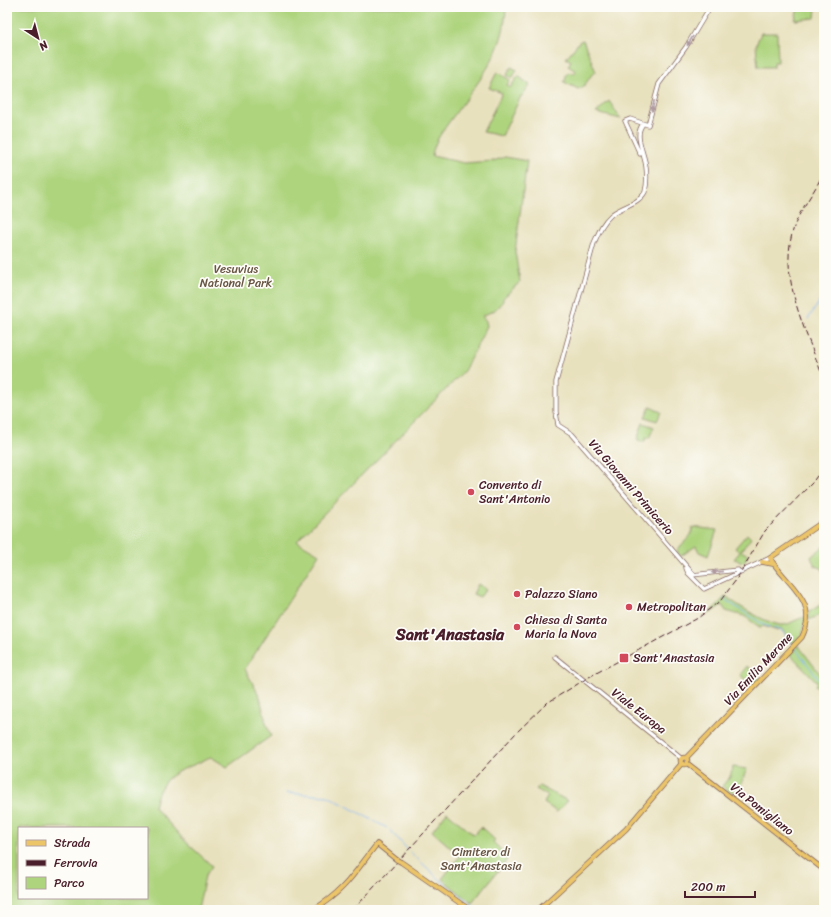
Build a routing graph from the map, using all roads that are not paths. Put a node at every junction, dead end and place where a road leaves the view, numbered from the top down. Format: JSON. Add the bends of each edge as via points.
{"nodes":[{"id":1,"x":710,"y":7,"type":"edge"},
{"id":2,"x":643,"y":124,"type":"junction"},
{"id":3,"x":641,"y":153,"type":"junction"},
{"id":4,"x":824,"y":521,"type":"edge"},
{"id":5,"x":776,"y":554,"type":"junction"},
{"id":6,"x":770,"y":558,"type":"junction"},
{"id":7,"x":762,"y":562,"type":"junction"},
{"id":8,"x":774,"y":564,"type":"junction"},
{"id":9,"x":743,"y":569,"type":"junction"},
{"id":10,"x":732,"y":571,"type":"junction"},
{"id":11,"x":690,"y":575,"type":"junction"},
{"id":12,"x":730,"y":576,"type":"junction"},
{"id":13,"x":555,"y":657,"type":"dead end"},
{"id":14,"x":684,"y":761,"type":"junction"},
{"id":15,"x":824,"y":870,"type":"edge"},
{"id":16,"x":313,"y":910,"type":"edge"},
{"id":17,"x":470,"y":910,"type":"edge"},
{"id":18,"x":538,"y":910,"type":"edge"}],
"edges":[{"from":1,"to":2,"type":"street","one_way":true,"via":[[689,43],[657,87],[648,124]]},
{"from":2,"to":3,"type":"street","via":[[639,133]]},
{"from":2,"to":3,"type":"street","via":[[630,119],[624,121]]},
{"from":3,"to":11,"type":"street","name":"Via Giovanni Primicerio","via":[[647,172],[644,194],[612,214],[603,223],[594,243],[556,382],[556,412],[558,425],[572,434]]},
{"from":4,"to":5,"type":"main road"},
{"from":5,"to":6,"type":"main road"},
{"from":5,"to":8,"type":"main road"},
{"from":6,"to":7,"type":"street"},
{"from":6,"to":8,"type":"main road","name":"Via Emilio Merone"},
{"from":7,"to":8,"type":"main road"},
{"from":7,"to":9,"type":"street"},
{"from":8,"to":14,"type":"main road","name":"Via Emilio Merone","via":[[805,604],[807,620],[803,634],[797,644]]},
{"from":9,"to":10,"type":"street"},
{"from":9,"to":12,"type":"street"},
{"from":10,"to":11,"type":"street","one_way":true},
{"from":10,"to":12,"type":"street"},
{"from":11,"to":12,"type":"street","name":"Via Giovanni Primicerio","via":[[704,589]]},
{"from":13,"to":14,"type":"street","name":"Viale Europa"},
{"from":14,"to":15,"type":"main road","name":"Via Pomigliano"},
{"from":14,"to":18,"type":"main road","name":"Via Emilio Merone","via":[[626,829]]},
{"from":16,"to":17,"type":"main road","via":[[344,887],[377,844]]}]}
